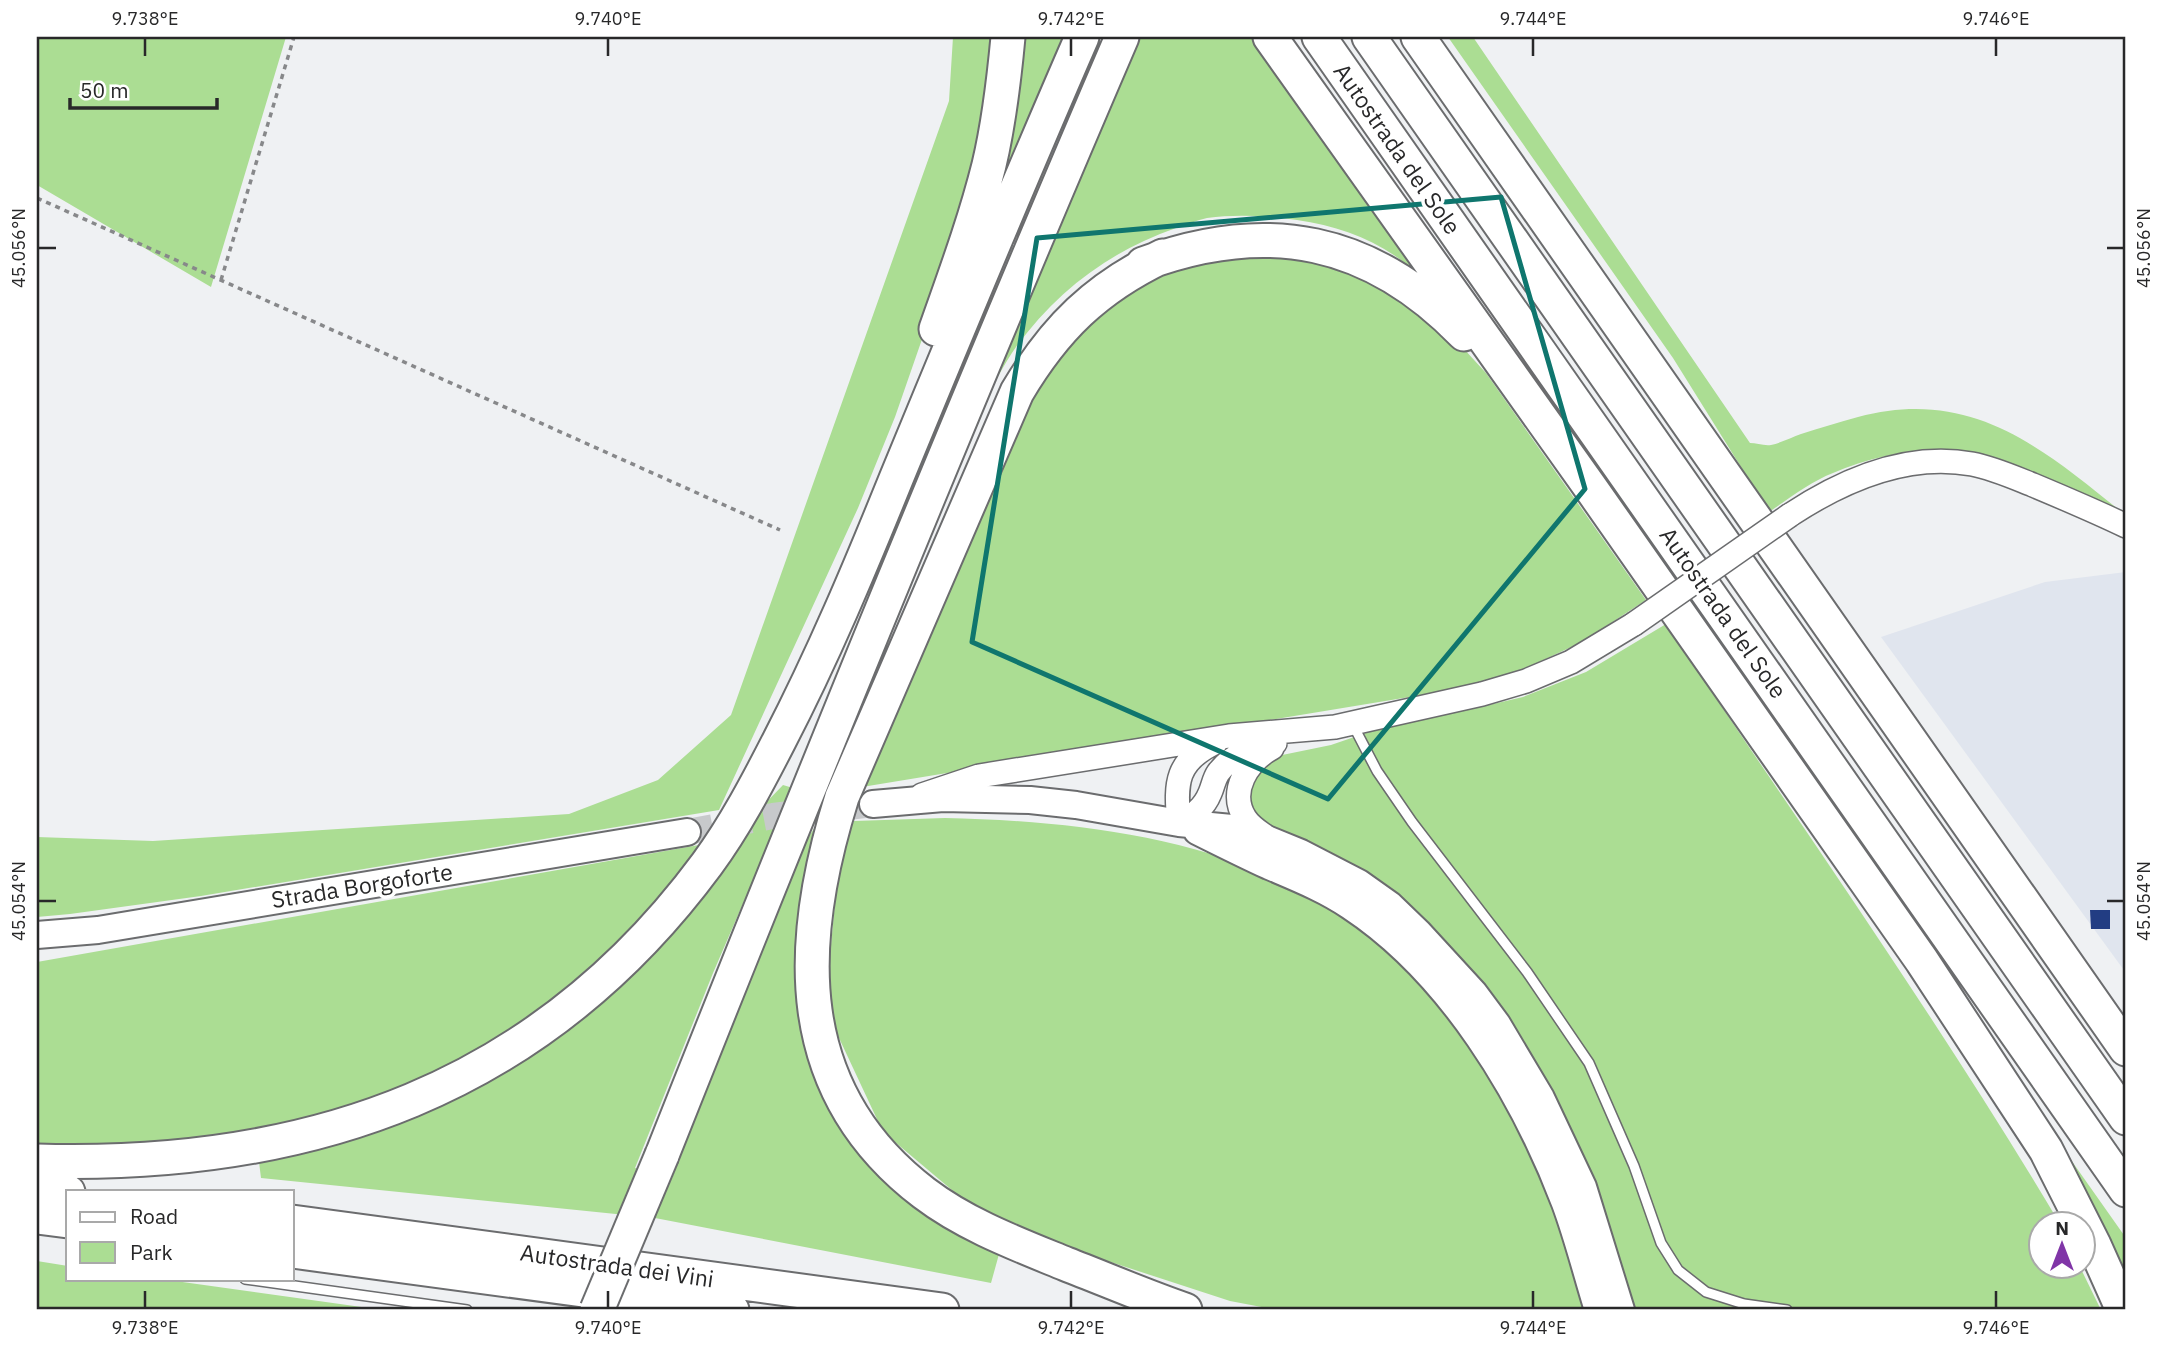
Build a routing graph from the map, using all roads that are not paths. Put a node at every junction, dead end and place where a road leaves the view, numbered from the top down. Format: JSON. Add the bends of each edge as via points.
{"nodes":[{"id":1,"x":1008,"y":37,"type":"edge"},
{"id":2,"x":1082,"y":37,"type":"edge"},
{"id":3,"x":1122,"y":37,"type":"edge"},
{"id":4,"x":1270,"y":37,"type":"edge"},
{"id":5,"x":1319,"y":37,"type":"edge"},
{"id":6,"x":1369,"y":37,"type":"edge"},
{"id":7,"x":1418,"y":37,"type":"edge"},
{"id":8,"x":1163,"y":256,"type":"junction"},
{"id":9,"x":1590,"y":487,"type":"junction"},
{"id":10,"x":2126,"y":526,"type":"edge"},
{"id":11,"x":796,"y":708,"type":"junction"},
{"id":12,"x":837,"y":718,"type":"junction"},
{"id":13,"x":1343,"y":725,"type":"junction"},
{"id":14,"x":1229,"y":736,"type":"junction"},
{"id":15,"x":906,"y":801,"type":"junction"},
{"id":16,"x":873,"y":804,"type":"tunnel mouth"},
{"id":17,"x":1179,"y":823,"type":"junction"},
{"id":18,"x":687,"y":832,"type":"tunnel mouth"},
{"id":19,"x":1270,"y":840,"type":"junction"},
{"id":20,"x":2042,"y":929,"type":"junction"},
{"id":21,"x":37,"y":935,"type":"edge"},
{"id":22,"x":2126,"y":1031,"type":"edge"},
{"id":23,"x":2126,"y":1049,"type":"edge"},
{"id":24,"x":2126,"y":1118,"type":"edge"},
{"id":25,"x":37,"y":1161,"type":"edge"},
{"id":26,"x":37,"y":1187,"type":"edge"},
{"id":27,"x":2126,"y":1190,"type":"edge"},
{"id":28,"x":66,"y":1192,"type":"edge"},
{"id":29,"x":37,"y":1217,"type":"edge"},
{"id":30,"x":66,"y":1221,"type":"edge"},
{"id":31,"x":294,"y":1222,"type":"edge"},
{"id":32,"x":294,"y":1251,"type":"edge"},
{"id":33,"x":251,"y":1280,"type":"edge"},
{"id":34,"x":467,"y":1310,"type":"edge"},
{"id":35,"x":597,"y":1310,"type":"edge"},
{"id":36,"x":732,"y":1310,"type":"edge"},
{"id":37,"x":942,"y":1310,"type":"edge"},
{"id":38,"x":1185,"y":1310,"type":"edge"},
{"id":39,"x":1598,"y":1310,"type":"edge"},
{"id":40,"x":1621,"y":1310,"type":"edge"},
{"id":41,"x":1787,"y":1310,"type":"edge"},
{"id":42,"x":2123,"y":1310,"type":"edge"}],
"edges":[{"from":1,"to":11,"type":"highway","via":[[996,132],[969,234],[899,428],[824,612]]},
{"from":2,"to":11,"type":"highway","via":[[848,597]]},
{"from":3,"to":12,"type":"highway"},
{"from":4,"to":9,"type":"highway"},
{"from":5,"to":27,"type":"highway","name":"Autostrada del Sole"},
{"from":6,"to":24,"type":"highway","name":"Autostrada del Sole"},
{"from":7,"to":20,"type":"highway"},
{"from":8,"to":9,"type":"highway","via":[[1216,244],[1278,241],[1324,247],[1378,268],[1412,288],[1462,332]]},
{"from":8,"to":12,"type":"highway","via":[[1090,290],[1051,324],[1025,357],[986,427],[903,604]]},
{"from":8,"to":38,"type":"highway","via":[[1117,280],[1075,314],[1034,363],[1017,392],[842,797],[817,898],[811,959],[814,1018],[831,1075],[860,1127],[900,1172],[923,1193],[990,1233]]},
{"from":9,"to":42,"type":"highway","via":[[2019,1107],[2046,1150]]},
{"from":10,"to":13,"type":"street","bridge":true,"via":[[1993,469],[1944,462],[1884,469],[1830,490],[1571,662],[1482,694]]},
{"from":11,"to":25,"type":"highway","via":[[728,831],[674,906],[593,989],[500,1057],[397,1107],[287,1141],[169,1159]]},
{"from":12,"to":35,"type":"highway","bridge":true},
{"from":13,"to":14,"type":"street"},
{"from":13,"to":41,"type":"lane","via":[[1527,972],[1588,1063],[1634,1166],[1661,1243],[1678,1270],[1706,1292]]},
{"from":14,"to":15,"type":"street","via":[[979,776]]},
{"from":14,"to":17,"type":"street","via":[[1204,748],[1184,767],[1178,778]]},
{"from":15,"to":16,"type":"main road"},
{"from":15,"to":17,"type":"main road","via":[[1030,800]]},
{"from":17,"to":19,"type":"main road","via":[[1242,829]]},
{"from":17,"to":19,"type":"street","via":[[1202,808],[1219,772],[1240,754],[1308,735],[1262,753],[1241,782],[1243,816]]},
{"from":17,"to":39,"type":"main road","via":[[1349,905],[1397,943],[1450,999],[1493,1060],[1534,1132],[1566,1205]]},
{"from":18,"to":21,"type":"main road","name":"Strada Borgoforte","via":[[98,930]]},
{"from":19,"to":40,"type":"main road","via":[[1333,868],[1390,905],[1474,993],[1521,1063],[1564,1145],[1597,1226]]},
{"from":20,"to":22,"type":"highway"},
{"from":20,"to":23,"type":"highway"},
{"from":26,"to":28,"type":"highway"},
{"from":29,"to":30,"type":"highway"},
{"from":31,"to":37,"type":"highway","name":"Autostrada dei Vini"},
{"from":32,"to":36,"type":"highway","name":"Autostrada dei Vini"},
{"from":33,"to":34,"type":"lane"}]}
